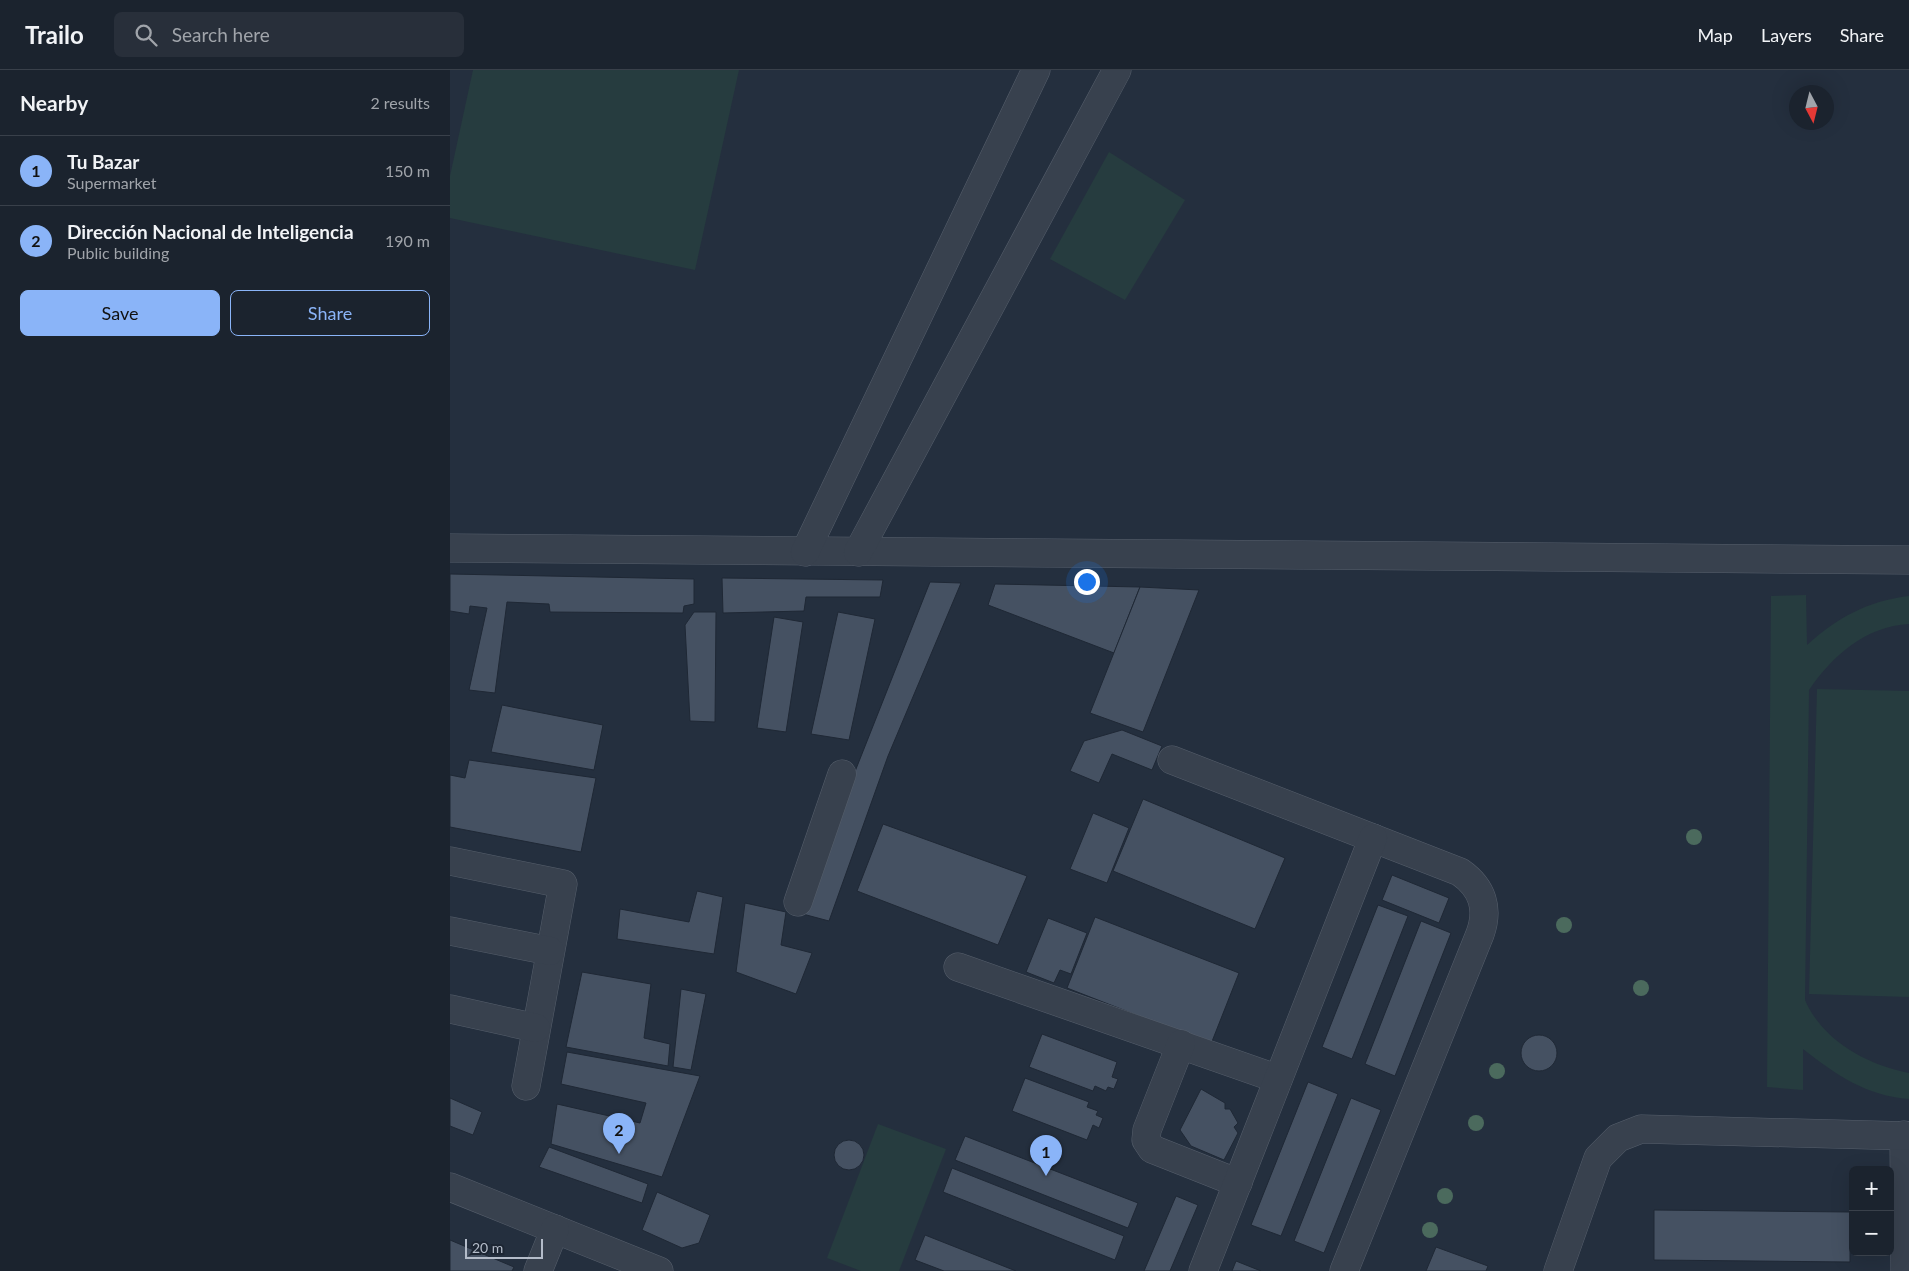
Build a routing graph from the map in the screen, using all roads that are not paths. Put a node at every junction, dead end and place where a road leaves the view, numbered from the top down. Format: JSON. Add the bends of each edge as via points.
{"nodes":[{"id":1,"x":1036,"y":70,"type":"edge"},
{"id":2,"x":1117,"y":70,"type":"edge"},
{"id":3,"x":450,"y":548,"type":"edge"},
{"id":4,"x":805,"y":552,"type":"junction"},
{"id":5,"x":858,"y":552,"type":"junction"},
{"id":6,"x":1909,"y":560,"type":"edge"},
{"id":7,"x":1172,"y":760,"type":"dead end"},
{"id":8,"x":842,"y":774,"type":"dead end"},
{"id":9,"x":1373,"y":838,"type":"junction"},
{"id":10,"x":450,"y":861,"type":"edge"},
{"id":11,"x":798,"y":902,"type":"dead end"},
{"id":12,"x":450,"y":931,"type":"edge"},
{"id":13,"x":550,"y":951,"type":"junction"},
{"id":14,"x":958,"y":967,"type":"dead end"},
{"id":15,"x":450,"y":1010,"type":"edge"},
{"id":16,"x":536,"y":1028,"type":"junction"},
{"id":17,"x":1181,"y":1044,"type":"junction"},
{"id":18,"x":1278,"y":1079,"type":"junction"},
{"id":19,"x":526,"y":1086,"type":"dead end"},
{"id":20,"x":1907,"y":1135,"type":"edge"},
{"id":21,"x":1238,"y":1183,"type":"junction"},
{"id":22,"x":450,"y":1187,"type":"edge"},
{"id":23,"x":556,"y":1229,"type":"junction"},
{"id":24,"x":538,"y":1271,"type":"edge"},
{"id":25,"x":659,"y":1271,"type":"edge"},
{"id":26,"x":1203,"y":1271,"type":"edge"},
{"id":27,"x":1344,"y":1271,"type":"edge"},
{"id":28,"x":1558,"y":1271,"type":"edge"},
{"id":29,"x":1905,"y":1271,"type":"edge"}],
"edges":[{"from":1,"to":4,"type":"street"},
{"from":2,"to":5,"type":"street"},
{"from":3,"to":4,"type":"street"},
{"from":4,"to":5,"type":"street"},
{"from":5,"to":6,"type":"street"},
{"from":7,"to":9,"type":"street"},
{"from":8,"to":11,"type":"street"},
{"from":9,"to":18,"type":"street"},
{"from":9,"to":27,"type":"street","via":[[1460,872],[1477,888],[1485,910],[1480,934]]},
{"from":10,"to":13,"type":"street","via":[[563,884]]},
{"from":12,"to":13,"type":"street"},
{"from":13,"to":16,"type":"street"},
{"from":14,"to":17,"type":"street"},
{"from":15,"to":16,"type":"street"},
{"from":16,"to":19,"type":"street"},
{"from":17,"to":18,"type":"street"},
{"from":17,"to":21,"type":"street","via":[[1146,1140],[1152,1149]]},
{"from":18,"to":21,"type":"street"},
{"from":20,"to":28,"type":"street","via":[[1633,1132],[1618,1138],[1598,1158]]},
{"from":20,"to":29,"type":"street"},
{"from":21,"to":26,"type":"street"},
{"from":22,"to":23,"type":"street"},
{"from":23,"to":24,"type":"street"},
{"from":23,"to":25,"type":"street"}]}
